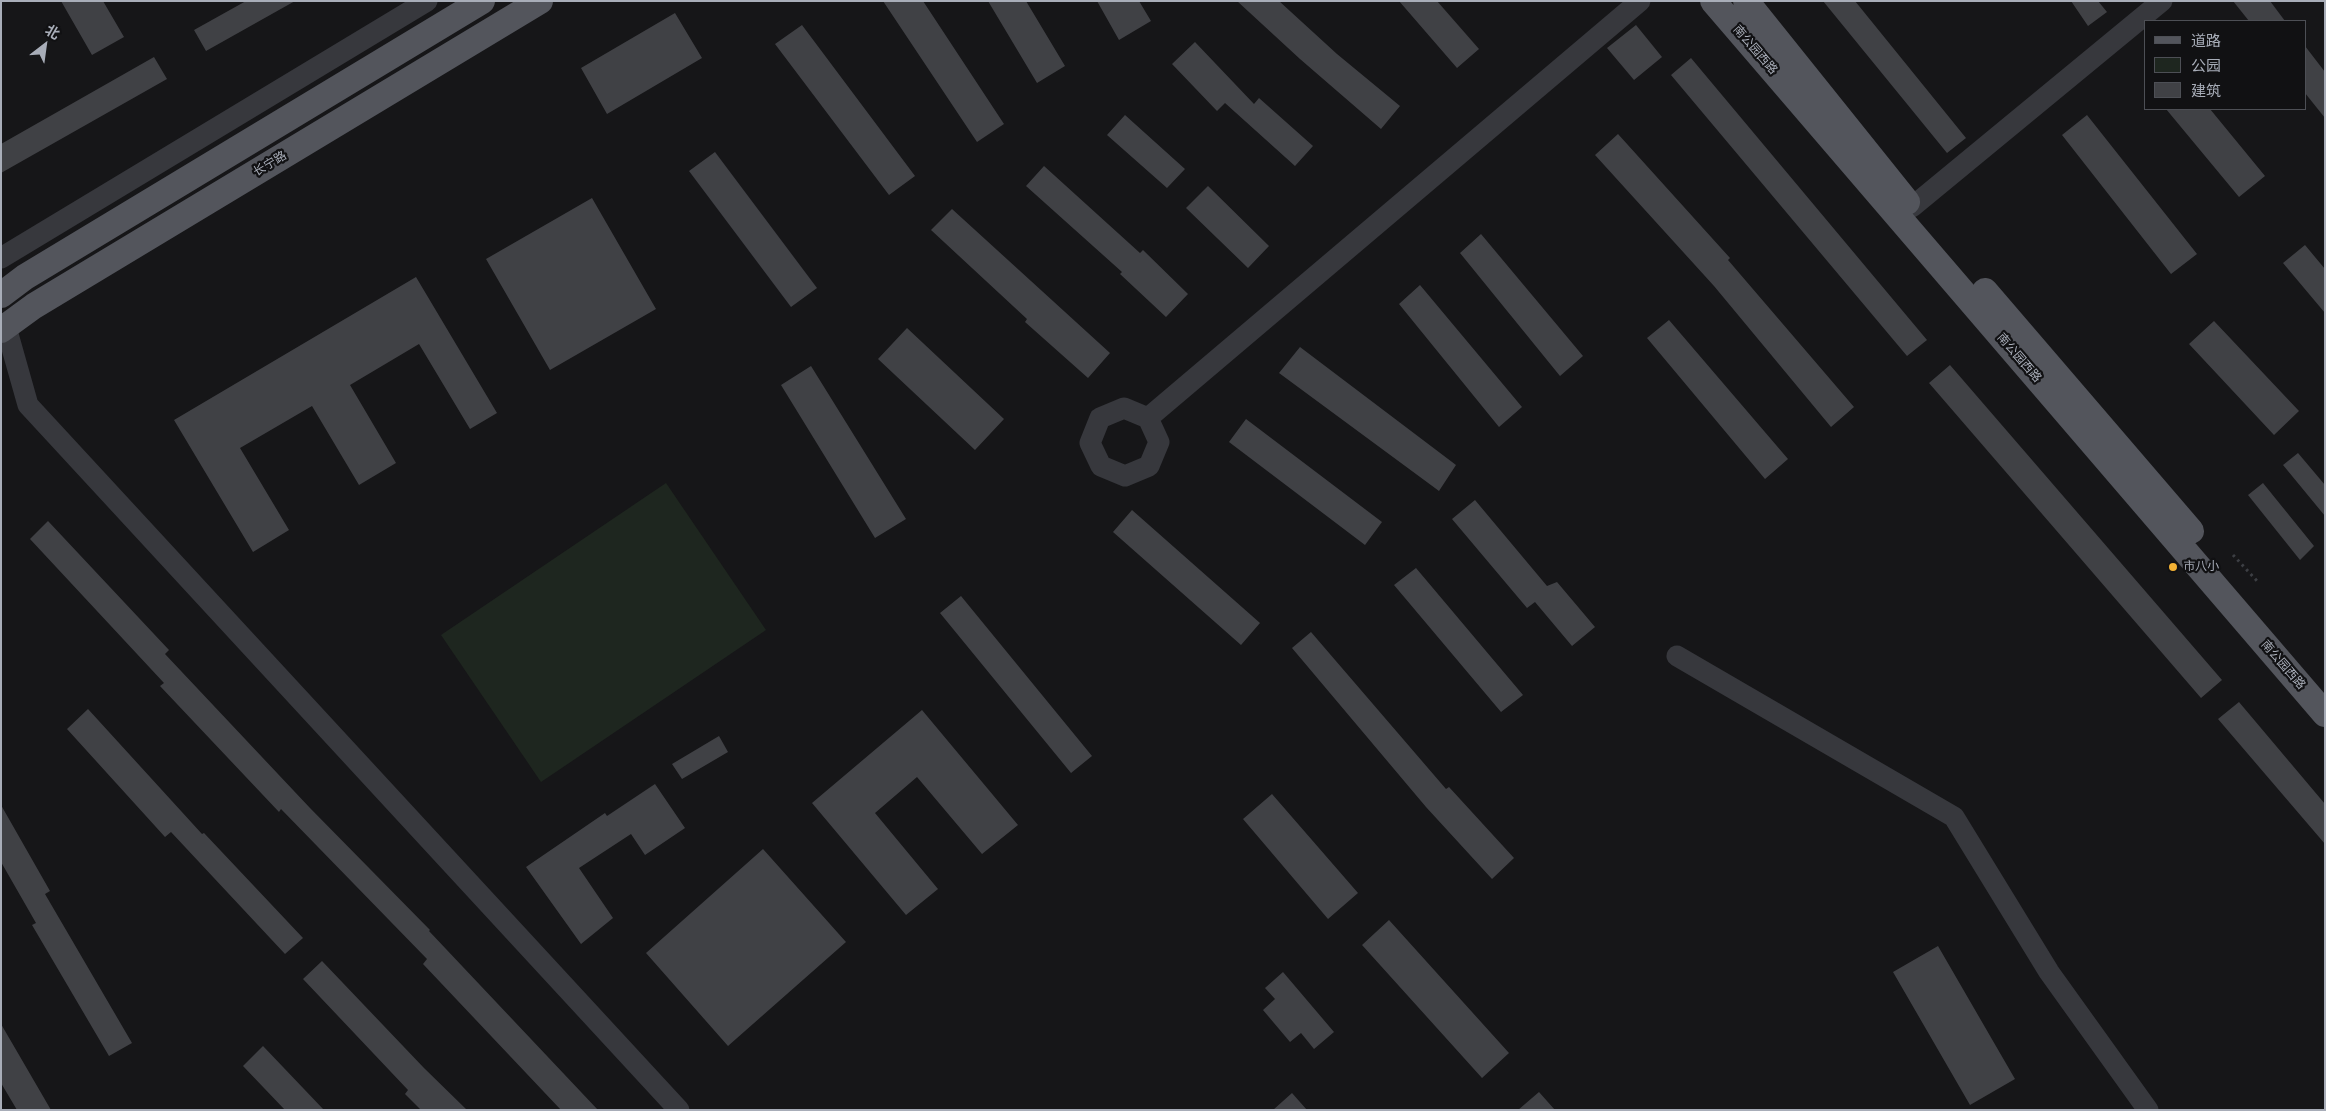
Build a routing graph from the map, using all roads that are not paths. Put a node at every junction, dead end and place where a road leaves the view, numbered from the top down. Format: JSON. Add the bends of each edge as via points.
{"nodes":[{"id":1,"x":427,"y":1,"type":"edge"},
{"id":2,"x":482,"y":1,"type":"edge"},
{"id":3,"x":540,"y":1,"type":"edge"},
{"id":4,"x":1640,"y":1,"type":"edge"},
{"id":5,"x":1713,"y":1,"type":"edge"},
{"id":6,"x":1746,"y":1,"type":"edge"},
{"id":7,"x":2162,"y":1,"type":"edge"},
{"id":8,"x":1912,"y":207,"type":"junction"},
{"id":9,"x":1,"y":258,"type":"edge"},
{"id":10,"x":1,"y":295,"type":"edge"},
{"id":11,"x":3,"y":328,"type":"edge"},
{"id":12,"x":1148,"y":418,"type":"dead end"},
{"id":13,"x":1677,"y":656,"type":"dead end"},
{"id":14,"x":2325,"y":688,"type":"edge"},
{"id":15,"x":2325,"y":714,"type":"edge"},
{"id":16,"x":679,"y":1110,"type":"edge"},
{"id":17,"x":2148,"y":1110,"type":"edge"}],
"edges":[{"from":1,"to":9,"type":"street"},
{"from":2,"to":10,"type":"main road","via":[[25,277]]},
{"from":3,"to":11,"type":"main road","name":"长宁路","via":[[34,306]]},
{"from":4,"to":12,"type":"street"},
{"from":5,"to":15,"type":"main road","name":"南公园西路"},
{"from":6,"to":8,"type":"main road","name":"南公园西路"},
{"from":7,"to":8,"type":"street"},
{"from":8,"to":14,"type":"main road","name":"南公园西路"},
{"from":11,"to":16,"type":"street","via":[[28,405]]},
{"from":13,"to":17,"type":"street","via":[[1954,818],[2049,972]]}]}
